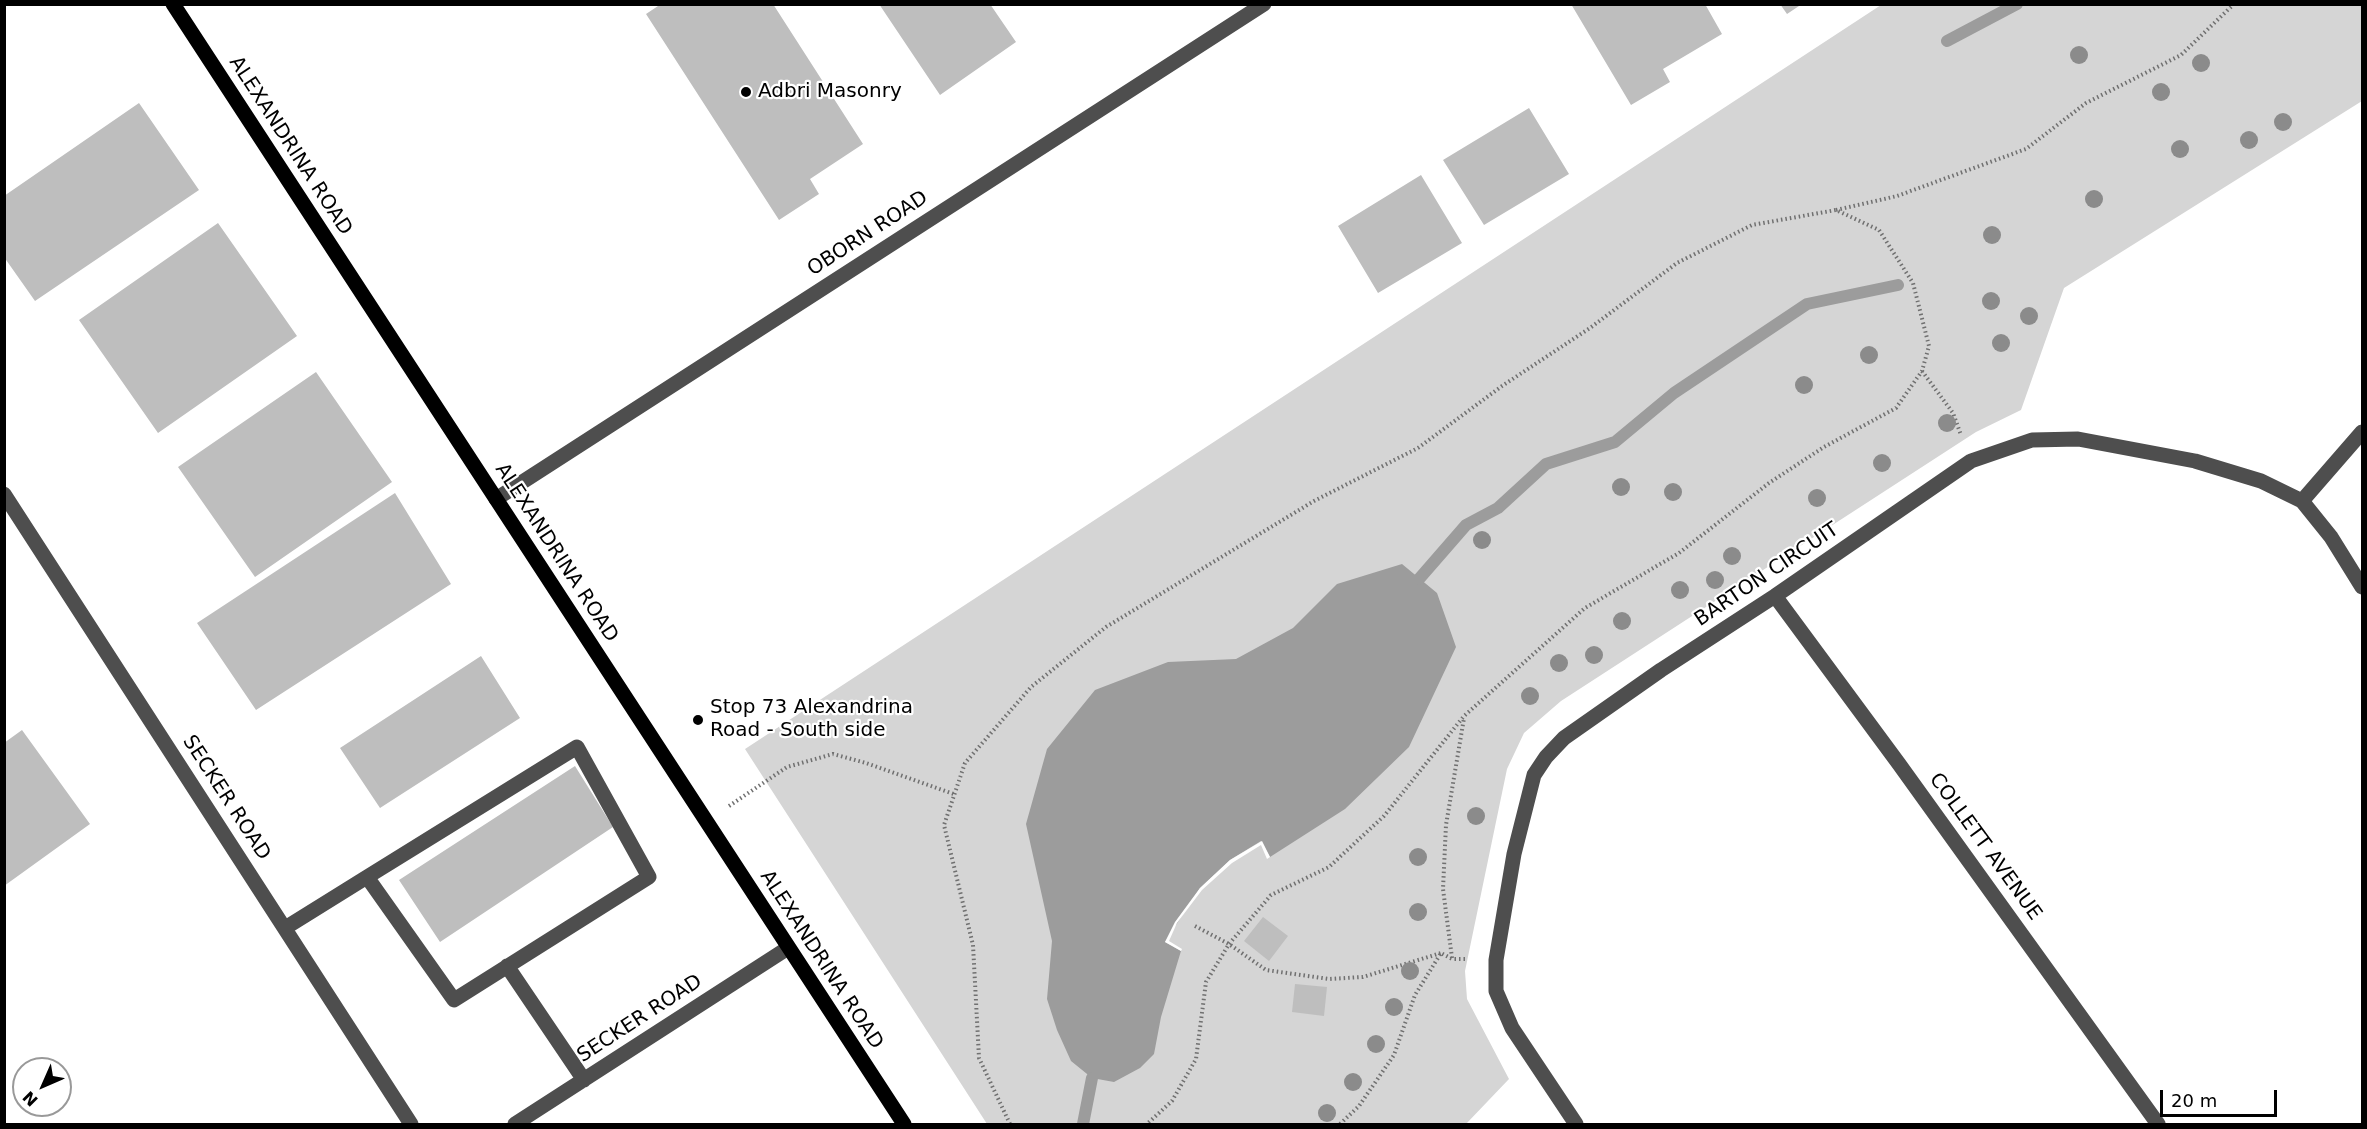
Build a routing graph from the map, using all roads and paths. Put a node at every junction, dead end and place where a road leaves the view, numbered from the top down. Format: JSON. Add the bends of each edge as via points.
{"nodes":[{"id":1,"x":173,"y":4,"type":"edge"},
{"id":2,"x":1264,"y":4,"type":"edge"},
{"id":3,"x":2234,"y":4,"type":"edge"},
{"id":4,"x":1836,"y":210,"type":"junction"},
{"id":5,"x":1922,"y":370,"type":"junction"},
{"id":6,"x":2362,"y":432,"type":"edge"},
{"id":7,"x":1971,"y":461,"type":"junction"},
{"id":8,"x":4,"y":494,"type":"edge"},
{"id":9,"x":495,"y":500,"type":"junction"},
{"id":10,"x":2302,"y":501,"type":"junction"},
{"id":11,"x":2362,"y":587,"type":"edge"},
{"id":12,"x":1775,"y":596,"type":"junction"},
{"id":13,"x":1464,"y":716,"type":"junction"},
{"id":14,"x":954,"y":794,"type":"junction"},
{"id":15,"x":706,"y":822,"type":"junction"},
{"id":16,"x":367,"y":877,"type":"junction"},
{"id":17,"x":1195,"y":926,"type":"dead end"},
{"id":18,"x":285,"y":928,"type":"junction"},
{"id":19,"x":1229,"y":944,"type":"junction"},
{"id":20,"x":789,"y":948,"type":"junction"},
{"id":21,"x":1441,"y":953,"type":"junction"},
{"id":22,"x":1452,"y":959,"type":"junction"},
{"id":23,"x":1496,"y":960,"type":"junction"},
{"id":24,"x":507,"y":966,"type":"junction"},
{"id":25,"x":584,"y":1080,"type":"junction"},
{"id":26,"x":411,"y":1125,"type":"edge"},
{"id":27,"x":515,"y":1125,"type":"edge"},
{"id":28,"x":904,"y":1125,"type":"edge"},
{"id":29,"x":1010,"y":1125,"type":"edge"},
{"id":30,"x":1147,"y":1125,"type":"edge"},
{"id":31,"x":1340,"y":1125,"type":"edge"},
{"id":32,"x":1576,"y":1125,"type":"edge"},
{"id":33,"x":2158,"y":1125,"type":"edge"}],
"edges":[{"from":1,"to":9,"type":"main road","name":"ALEXANDRINA ROAD"},
{"from":2,"to":9,"type":"street","name":"OBORN ROAD"},
{"from":3,"to":4,"type":"path","via":[[2181,55],[2085,104],[2026,149],[1897,196]]},
{"from":4,"to":5,"type":"path","via":[[1879,230],[1913,283],[1929,346]]},
{"from":4,"to":14,"type":"path","via":[[1752,225],[1677,263],[1418,448],[1314,501],[1106,627],[1031,687],[965,762]]},
{"from":5,"to":7,"type":"path","via":[[1953,413]]},
{"from":5,"to":13,"type":"path","via":[[1896,408],[1815,453],[1769,483],[1680,553],[1585,608]]},
{"from":6,"to":10,"type":"street"},
{"from":7,"to":10,"type":"street","name":"BARTON CIRCUIT","via":[[2032,440],[2078,439],[2195,461],[2262,481]]},
{"from":7,"to":12,"type":"street","name":"BARTON CIRCUIT"},
{"from":8,"to":18,"type":"street","name":"SECKER ROAD"},
{"from":9,"to":15,"type":"main road","name":"ALEXANDRINA ROAD"},
{"from":10,"to":11,"type":"street","name":"BARTON CIRCUIT","via":[[2331,537]]},
{"from":12,"to":23,"type":"street","name":"BARTON CIRCUIT","via":[[1564,738],[1546,757],[1534,775],[1514,854]]},
{"from":12,"to":33,"type":"street","name":"COLLETT AVENUE"},
{"from":13,"to":19,"type":"path","via":[[1384,816],[1329,867],[1271,895]]},
{"from":13,"to":22,"type":"path","via":[[1446,825],[1443,889]]},
{"from":14,"to":15,"type":"path","via":[[833,754],[787,767]]},
{"from":14,"to":29,"type":"path","via":[[944,825],[973,945],[979,1058]]},
{"from":15,"to":20,"type":"main road","name":"ALEXANDRINA ROAD"},
{"from":16,"to":18,"type":"street"},
{"from":16,"to":24,"type":"street","via":[[454,1000]]},
{"from":16,"to":24,"type":"street","via":[[576,747],[649,877]]},
{"from":17,"to":19,"type":"path"},
{"from":18,"to":26,"type":"street","name":"SECKER ROAD"},
{"from":19,"to":21,"type":"path","via":[[1266,970],[1329,979],[1363,977]]},
{"from":19,"to":30,"type":"path","via":[[1206,982],[1196,1059],[1172,1101]]},
{"from":20,"to":25,"type":"street","name":"SECKER ROAD"},
{"from":20,"to":28,"type":"main road","name":"ALEXANDRINA ROAD"},
{"from":21,"to":22,"type":"path"},
{"from":21,"to":31,"type":"path","via":[[1415,995],[1394,1055],[1359,1106]]},
{"from":22,"to":23,"type":"path"},
{"from":23,"to":32,"type":"street","name":"BARTON CIRCUIT","via":[[1496,991],[1512,1028]]},
{"from":24,"to":25,"type":"street"},
{"from":25,"to":27,"type":"street","name":"SECKER ROAD"}]}
